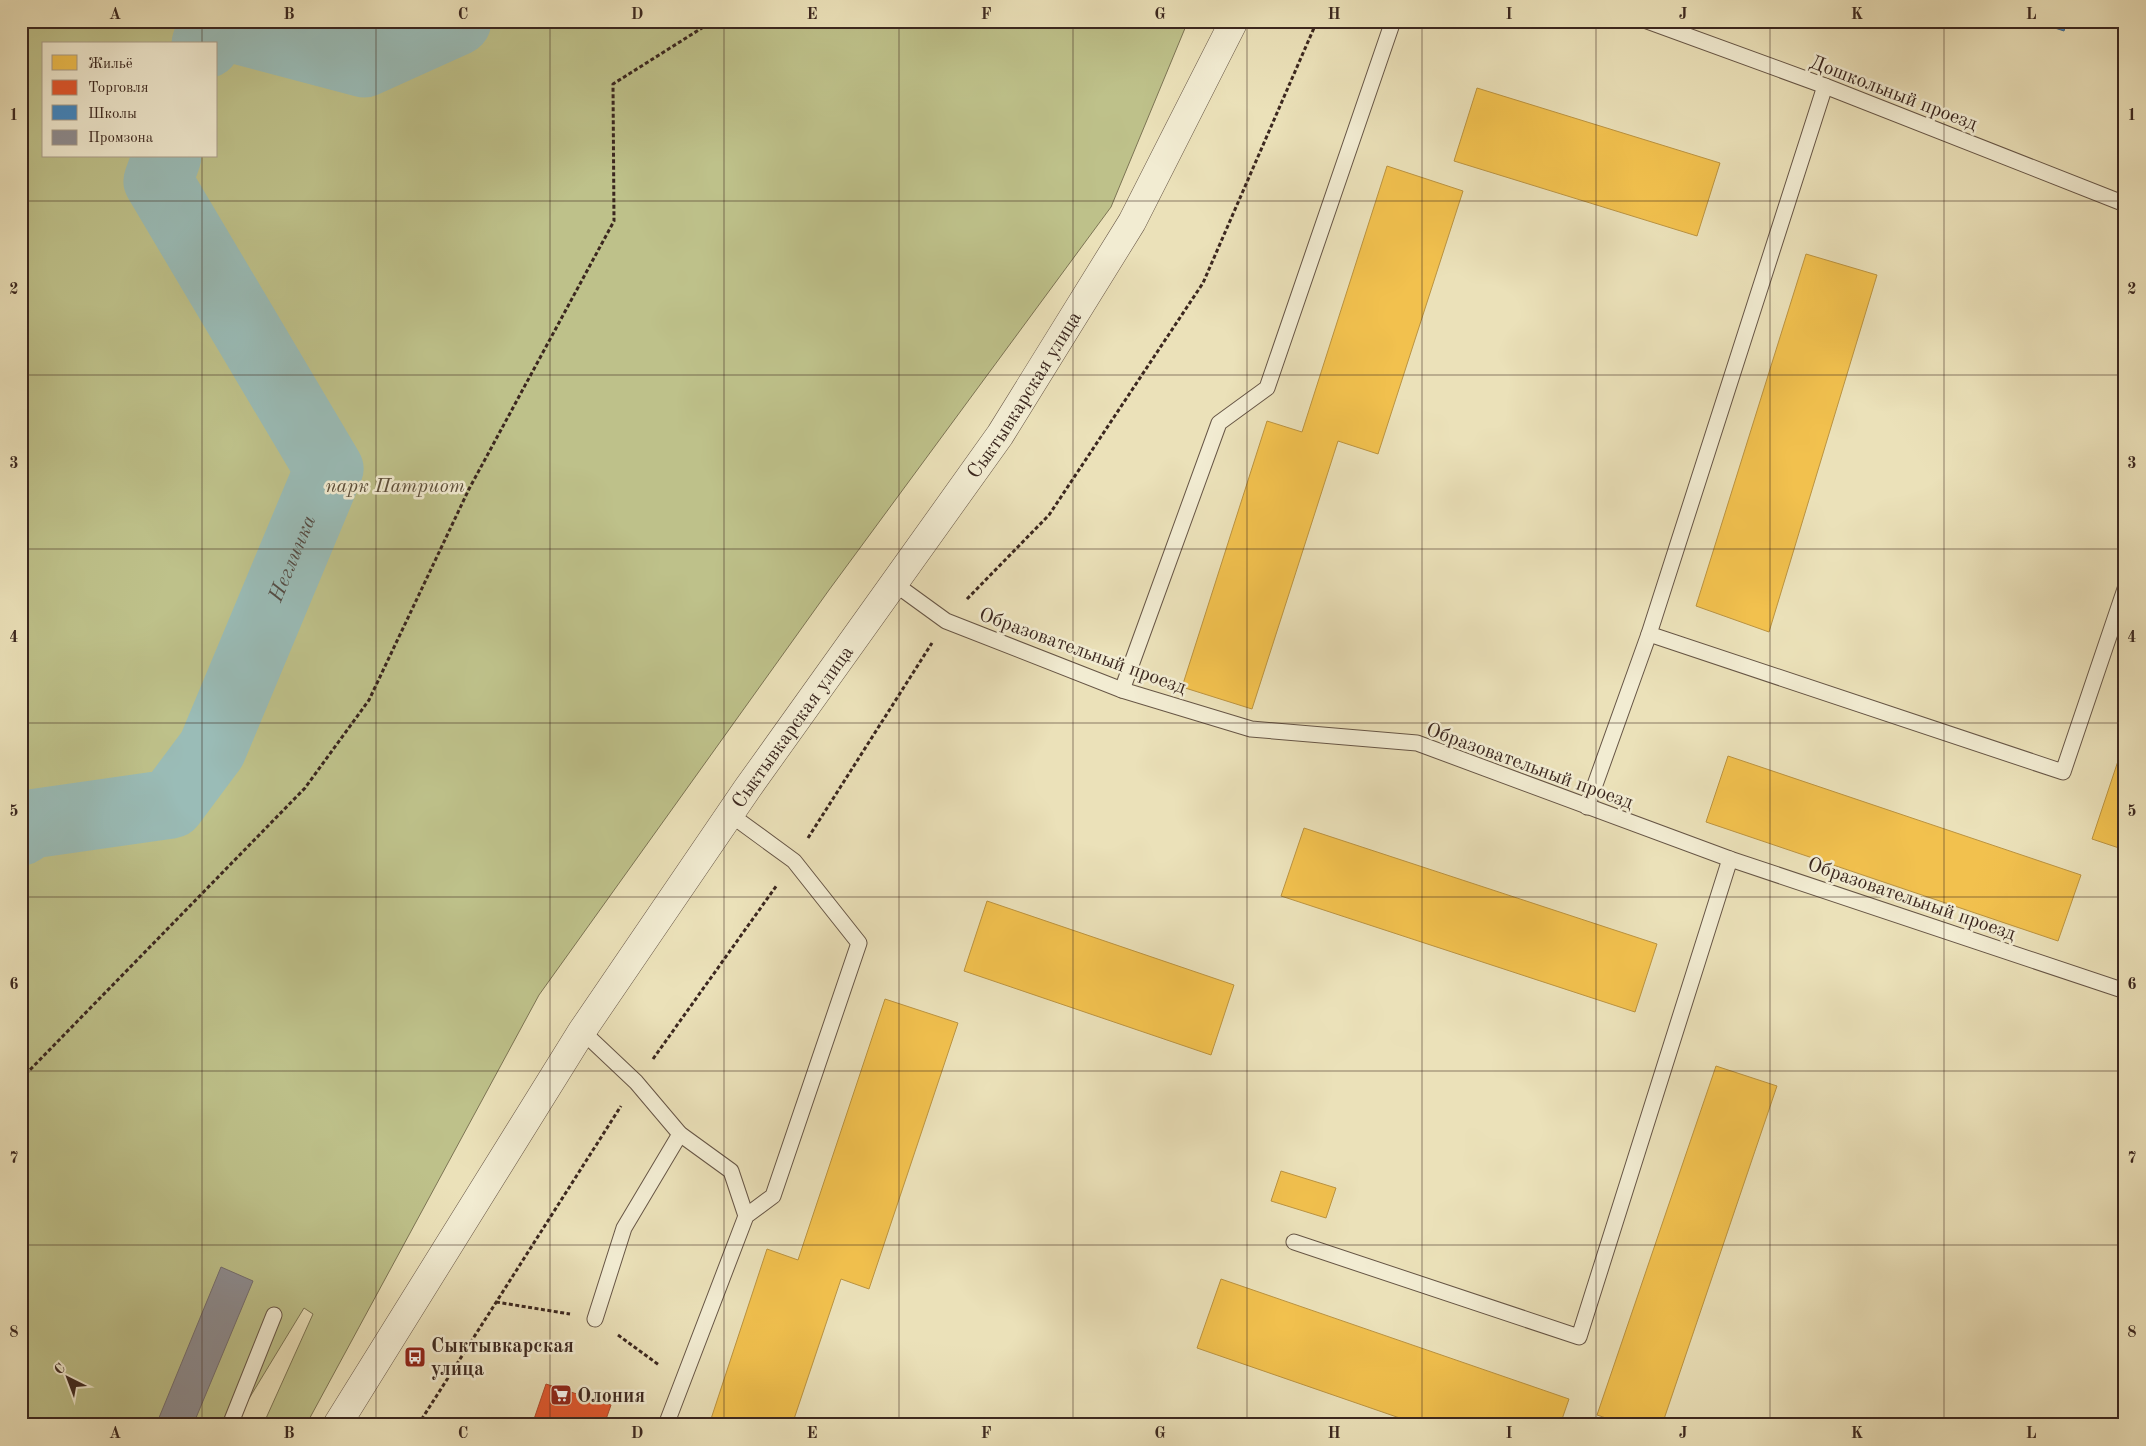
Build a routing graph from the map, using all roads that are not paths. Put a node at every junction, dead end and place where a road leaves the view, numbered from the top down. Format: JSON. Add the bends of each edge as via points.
{"nodes":[{"id":1,"x":1234,"y":21,"type":"edge"},
{"id":2,"x":1393,"y":21,"type":"edge"},
{"id":3,"x":1647,"y":21,"type":"edge"},
{"id":4,"x":1825,"y":86,"type":"junction"},
{"id":5,"x":2125,"y":204,"type":"edge"},
{"id":6,"x":895,"y":584,"type":"junction"},
{"id":7,"x":2125,"y":589,"type":"edge"},
{"id":8,"x":1649,"y":634,"type":"junction"},
{"id":9,"x":1122,"y":690,"type":"junction"},
{"id":10,"x":1587,"y":807,"type":"junction"},
{"id":11,"x":731,"y":815,"type":"junction"},
{"id":12,"x":1730,"y":859,"type":"junction"},
{"id":13,"x":2125,"y":991,"type":"edge"},
{"id":14,"x":582,"y":1031,"type":"junction"},
{"id":15,"x":680,"y":1134,"type":"junction"},
{"id":16,"x":746,"y":1216,"type":"junction"},
{"id":17,"x":1294,"y":1242,"type":"dead end"},
{"id":18,"x":274,"y":1315,"type":"dead end"},
{"id":19,"x":595,"y":1318,"type":"road end"},
{"id":20,"x":230,"y":1425,"type":"edge"},
{"id":21,"x":336,"y":1425,"type":"edge"},
{"id":22,"x":666,"y":1425,"type":"edge"}],
"edges":[{"from":1,"to":6,"type":"street","name":"Сыктывкарская улица","via":[[1132,222],[1000,434]]},
{"from":2,"to":9,"type":"lane","via":[[1267,388],[1219,423]]},
{"from":3,"to":4,"type":"lane","name":"Дошкольный проезд"},
{"from":4,"to":5,"type":"lane","name":"Дошкольный проезд"},
{"from":4,"to":8,"type":"lane"},
{"from":6,"to":9,"type":"lane","name":"Образовательный проезд","via":[[946,621]]},
{"from":6,"to":11,"type":"street","name":"Сыктывкарская улица"},
{"from":7,"to":8,"type":"lane","via":[[2063,772]]},
{"from":8,"to":10,"type":"lane"},
{"from":9,"to":10,"type":"lane","name":"Образовательный проезд","via":[[1251,729],[1417,743]]},
{"from":10,"to":12,"type":"lane","name":"Образовательный проезд"},
{"from":11,"to":14,"type":"street","name":"Сыктывкарская улица"},
{"from":11,"to":16,"type":"lane","via":[[794,861],[859,943],[773,1196]]},
{"from":12,"to":13,"type":"lane","name":"Образовательный проезд"},
{"from":12,"to":17,"type":"lane","via":[[1579,1337]]},
{"from":14,"to":15,"type":"lane","via":[[636,1082]]},
{"from":14,"to":21,"type":"street","name":"Сыктывкарская улица"},
{"from":15,"to":16,"type":"lane","via":[[731,1171]]},
{"from":15,"to":19,"type":"lane","via":[[624,1228]]},
{"from":16,"to":22,"type":"lane"},
{"from":18,"to":20,"type":"lane"}]}
